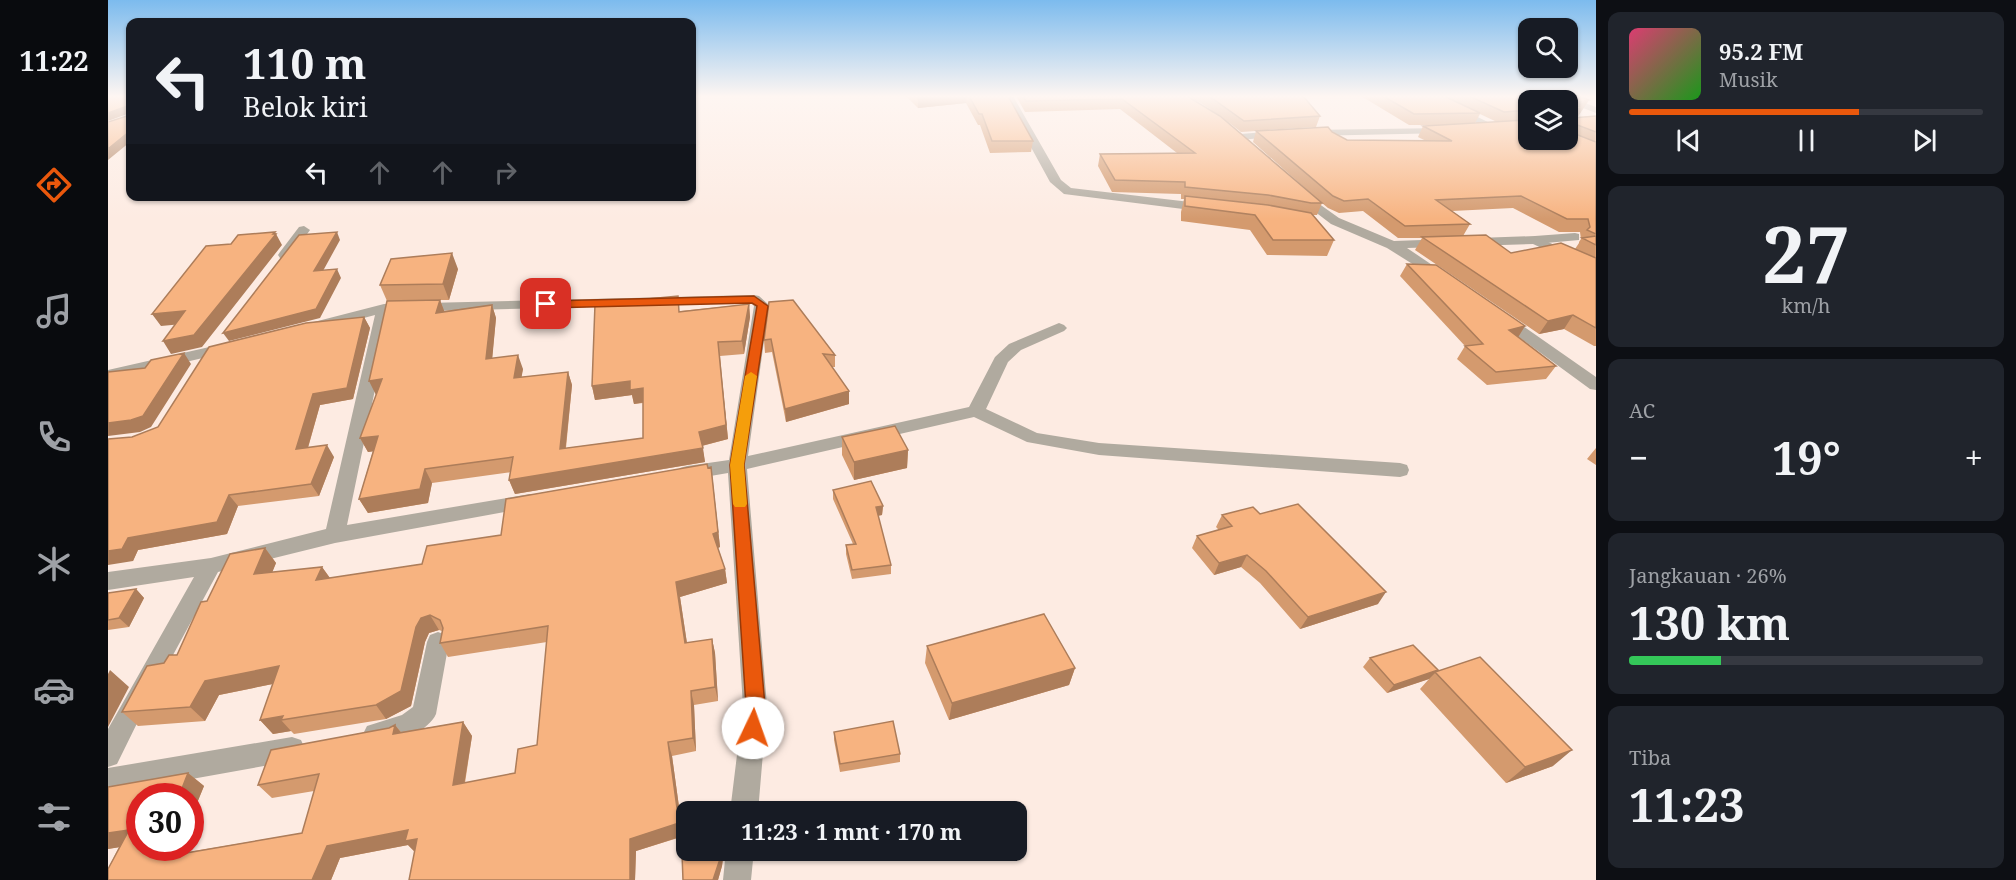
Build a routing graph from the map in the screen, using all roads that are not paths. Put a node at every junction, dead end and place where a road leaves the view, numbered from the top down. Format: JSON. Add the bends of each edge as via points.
{"nodes":[{"id":1,"x":1031,"y":137,"type":"edge"},
{"id":2,"x":1240,"y":137,"type":"edge"},
{"id":3,"x":1251,"y":147,"type":"edge"},
{"id":4,"x":1293,"y":187,"type":"edge"},
{"id":5,"x":1225,"y":210,"type":"edge"},
{"id":6,"x":1335,"y":221,"type":"junction"},
{"id":7,"x":1318,"y":224,"type":"edge"},
{"id":8,"x":304,"y":230,"type":"dead end"},
{"id":9,"x":1575,"y":237,"type":"dead end"},
{"id":10,"x":1535,"y":240,"type":"junction"},
{"id":11,"x":1392,"y":245,"type":"junction"},
{"id":12,"x":275,"y":267,"type":"edge"},
{"id":13,"x":1596,"y":269,"type":"edge"},
{"id":14,"x":1452,"y":283,"type":"edge"},
{"id":15,"x":384,"y":308,"type":"junction"},
{"id":16,"x":1495,"y":313,"type":"edge"},
{"id":17,"x":1059,"y":328,"type":"dead end"},
{"id":18,"x":299,"y":331,"type":"edge"},
{"id":19,"x":225,"y":333,"type":"edge"},
{"id":20,"x":245,"y":344,"type":"edge"},
{"id":21,"x":210,"y":351,"type":"junction"},
{"id":22,"x":199,"y":369,"type":"edge"},
{"id":23,"x":108,"y":375,"type":"edge"},
{"id":24,"x":1596,"y":385,"type":"edge"},
{"id":25,"x":976,"y":411,"type":"junction"},
{"id":26,"x":737,"y":465,"type":"junction"},
{"id":27,"x":1400,"y":470,"type":"dead end"},
{"id":28,"x":666,"y":477,"type":"edge"},
{"id":29,"x":548,"y":498,"type":"edge"},
{"id":30,"x":335,"y":535,"type":"junction"},
{"id":31,"x":211,"y":566,"type":"junction"},
{"id":32,"x":108,"y":580,"type":"edge"},
{"id":33,"x":438,"y":642,"type":"edge"},
{"id":34,"x":355,"y":738,"type":"edge"},
{"id":35,"x":320,"y":744,"type":"edge"},
{"id":36,"x":108,"y":755,"type":"edge"},
{"id":37,"x":108,"y":781,"type":"edge"},
{"id":38,"x":745,"y":801,"type":"edge"},
{"id":39,"x":739,"y":861,"type":"edge"},
{"id":40,"x":737,"y":880,"type":"edge"}],
"edges":[{"from":1,"to":5,"type":"street","via":[[1056,182],[1068,191]]},
{"from":2,"to":3,"type":"street"},
{"from":4,"to":6,"type":"street"},
{"from":6,"to":7,"type":"street"},
{"from":6,"to":11,"type":"street"},
{"from":8,"to":12,"type":"street"},
{"from":9,"to":10,"type":"lane"},
{"from":10,"to":11,"type":"street"},
{"from":10,"to":13,"type":"street"},
{"from":11,"to":14,"type":"street"},
{"from":15,"to":18,"type":"street"},
{"from":15,"to":26,"type":"street","via":[[754,299],[762,306]]},
{"from":15,"to":30,"type":"street"},
{"from":16,"to":24,"type":"street"},
{"from":17,"to":25,"type":"street","via":[[1015,347],[1001,360]]},
{"from":19,"to":21,"type":"street"},
{"from":20,"to":21,"type":"street"},
{"from":21,"to":22,"type":"street"},
{"from":21,"to":23,"type":"street"},
{"from":25,"to":26,"type":"street"},
{"from":25,"to":27,"type":"street","via":[[1033,438],[1099,449]]},
{"from":26,"to":28,"type":"street"},
{"from":26,"to":38,"type":"street","via":[[755,706]]},
{"from":29,"to":30,"type":"street"},
{"from":30,"to":31,"type":"street"},
{"from":31,"to":32,"type":"street"},
{"from":31,"to":36,"type":"street"},
{"from":33,"to":34,"type":"street","via":[[424,714],[390,732]]},
{"from":35,"to":37,"type":"street"},
{"from":39,"to":40,"type":"street"}]}
